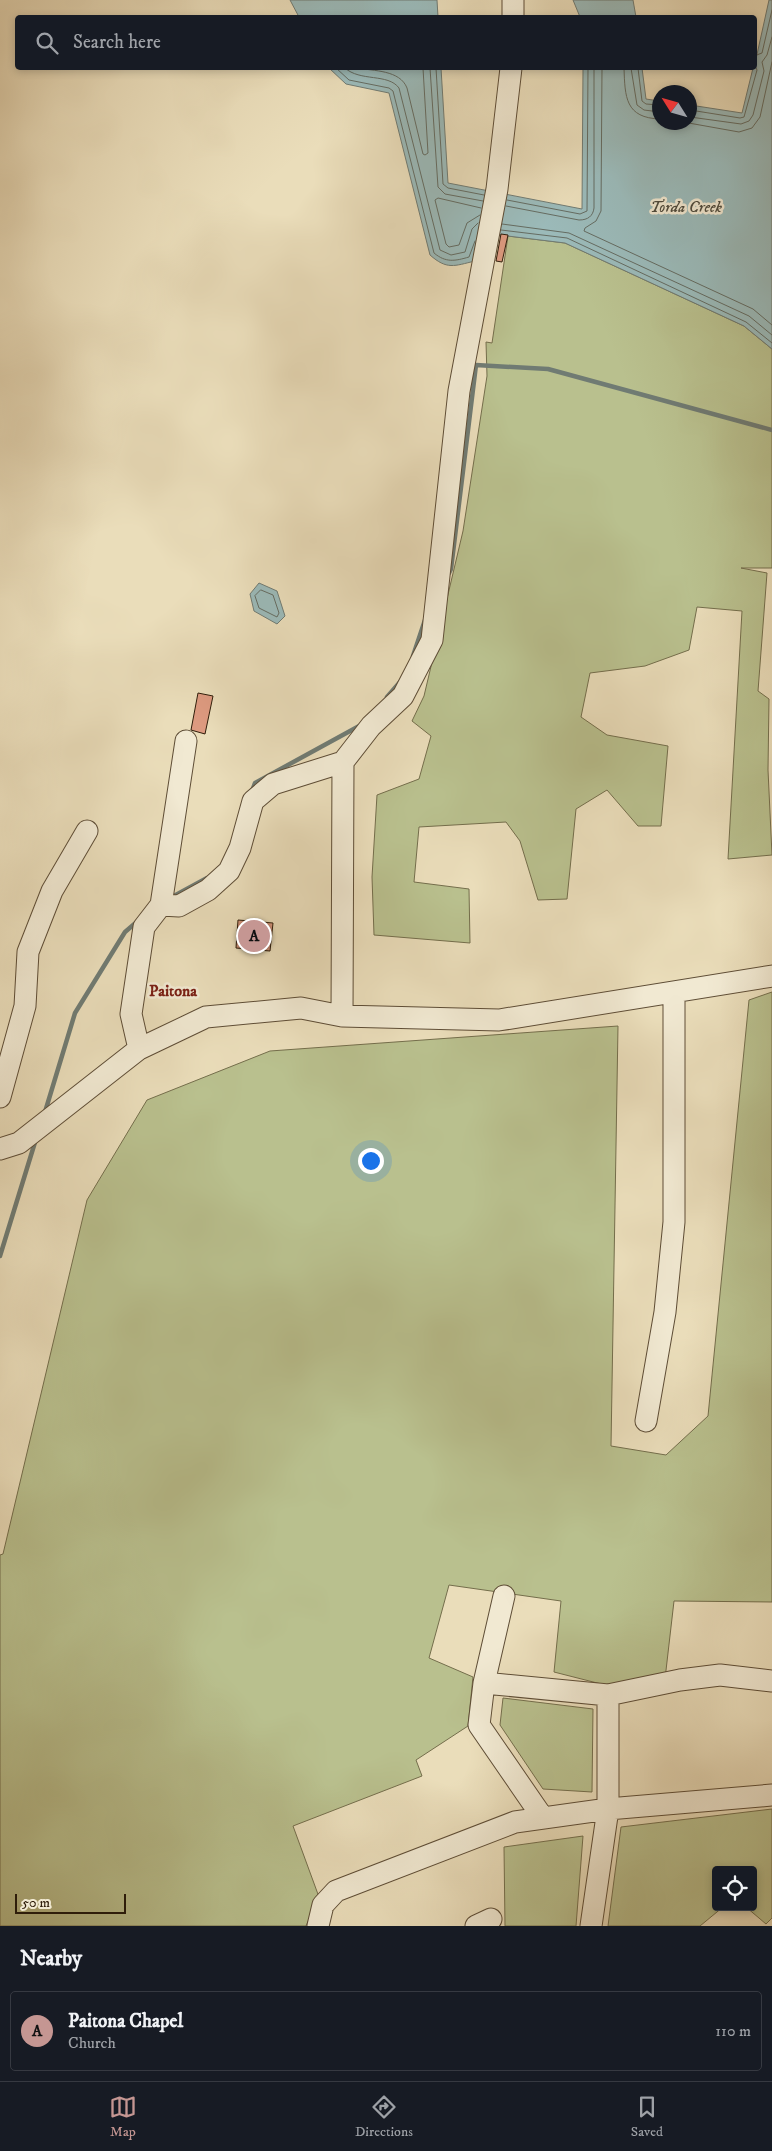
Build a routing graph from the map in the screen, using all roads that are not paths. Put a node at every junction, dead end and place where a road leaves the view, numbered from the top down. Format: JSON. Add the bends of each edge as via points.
{"nodes":[{"id":1,"x":513,"y":0,"type":"edge"},
{"id":2,"x":513,"y":15,"type":"edge"},
{"id":3,"x":511,"y":70,"type":"edge"},
{"id":4,"x":186,"y":741,"type":"dead end"},
{"id":5,"x":343,"y":762,"type":"junction"},
{"id":6,"x":88,"y":832,"type":"dead end"},
{"id":7,"x":162,"y":905,"type":"junction"},
{"id":8,"x":772,"y":976,"type":"edge"},
{"id":9,"x":674,"y":992,"type":"junction"},
{"id":10,"x":342,"y":1016,"type":"junction"},
{"id":11,"x":139,"y":1049,"type":"junction"},
{"id":12,"x":0,"y":1097,"type":"edge"},
{"id":13,"x":0,"y":1149,"type":"edge"},
{"id":14,"x":646,"y":1421,"type":"dead end"},
{"id":15,"x":504,"y":1596,"type":"dead end"},
{"id":16,"x":772,"y":1681,"type":"edge"},
{"id":17,"x":484,"y":1683,"type":"junction"},
{"id":18,"x":608,"y":1695,"type":"junction"},
{"id":19,"x":772,"y":1795,"type":"edge"},
{"id":20,"x":608,"y":1809,"type":"junction"},
{"id":21,"x":543,"y":1818,"type":"junction"},
{"id":22,"x":318,"y":1926,"type":"edge"},
{"id":23,"x":591,"y":1926,"type":"edge"}],
"edges":[{"from":1,"to":2,"type":"street"},
{"from":3,"to":5,"type":"street","via":[[497,189],[459,391],[432,640],[403,696],[371,726]]},
{"from":4,"to":7,"type":"street"},
{"from":5,"to":7,"type":"street","via":[[273,784],[253,801],[240,848],[229,872],[208,890],[180,906]]},
{"from":5,"to":10,"type":"street"},
{"from":6,"to":12,"type":"street","via":[[52,891],[28,952],[25,1006]]},
{"from":7,"to":11,"type":"street","via":[[144,927],[131,1014]]},
{"from":8,"to":9,"type":"street"},
{"from":9,"to":10,"type":"street","via":[[499,1020]]},
{"from":9,"to":14,"type":"street","via":[[674,1222],[665,1312]]},
{"from":10,"to":11,"type":"street","via":[[301,1008],[206,1017]]},
{"from":11,"to":13,"type":"street","via":[[19,1143]]},
{"from":15,"to":17,"type":"street"},
{"from":16,"to":18,"type":"street","via":[[720,1675]]},
{"from":17,"to":18,"type":"street"},
{"from":17,"to":21,"type":"street","via":[[479,1725]]},
{"from":18,"to":20,"type":"street"},
{"from":19,"to":20,"type":"street"},
{"from":20,"to":21,"type":"street"},
{"from":20,"to":23,"type":"street"},
{"from":21,"to":22,"type":"street","via":[[515,1822],[336,1891],[323,1905]]}]}
